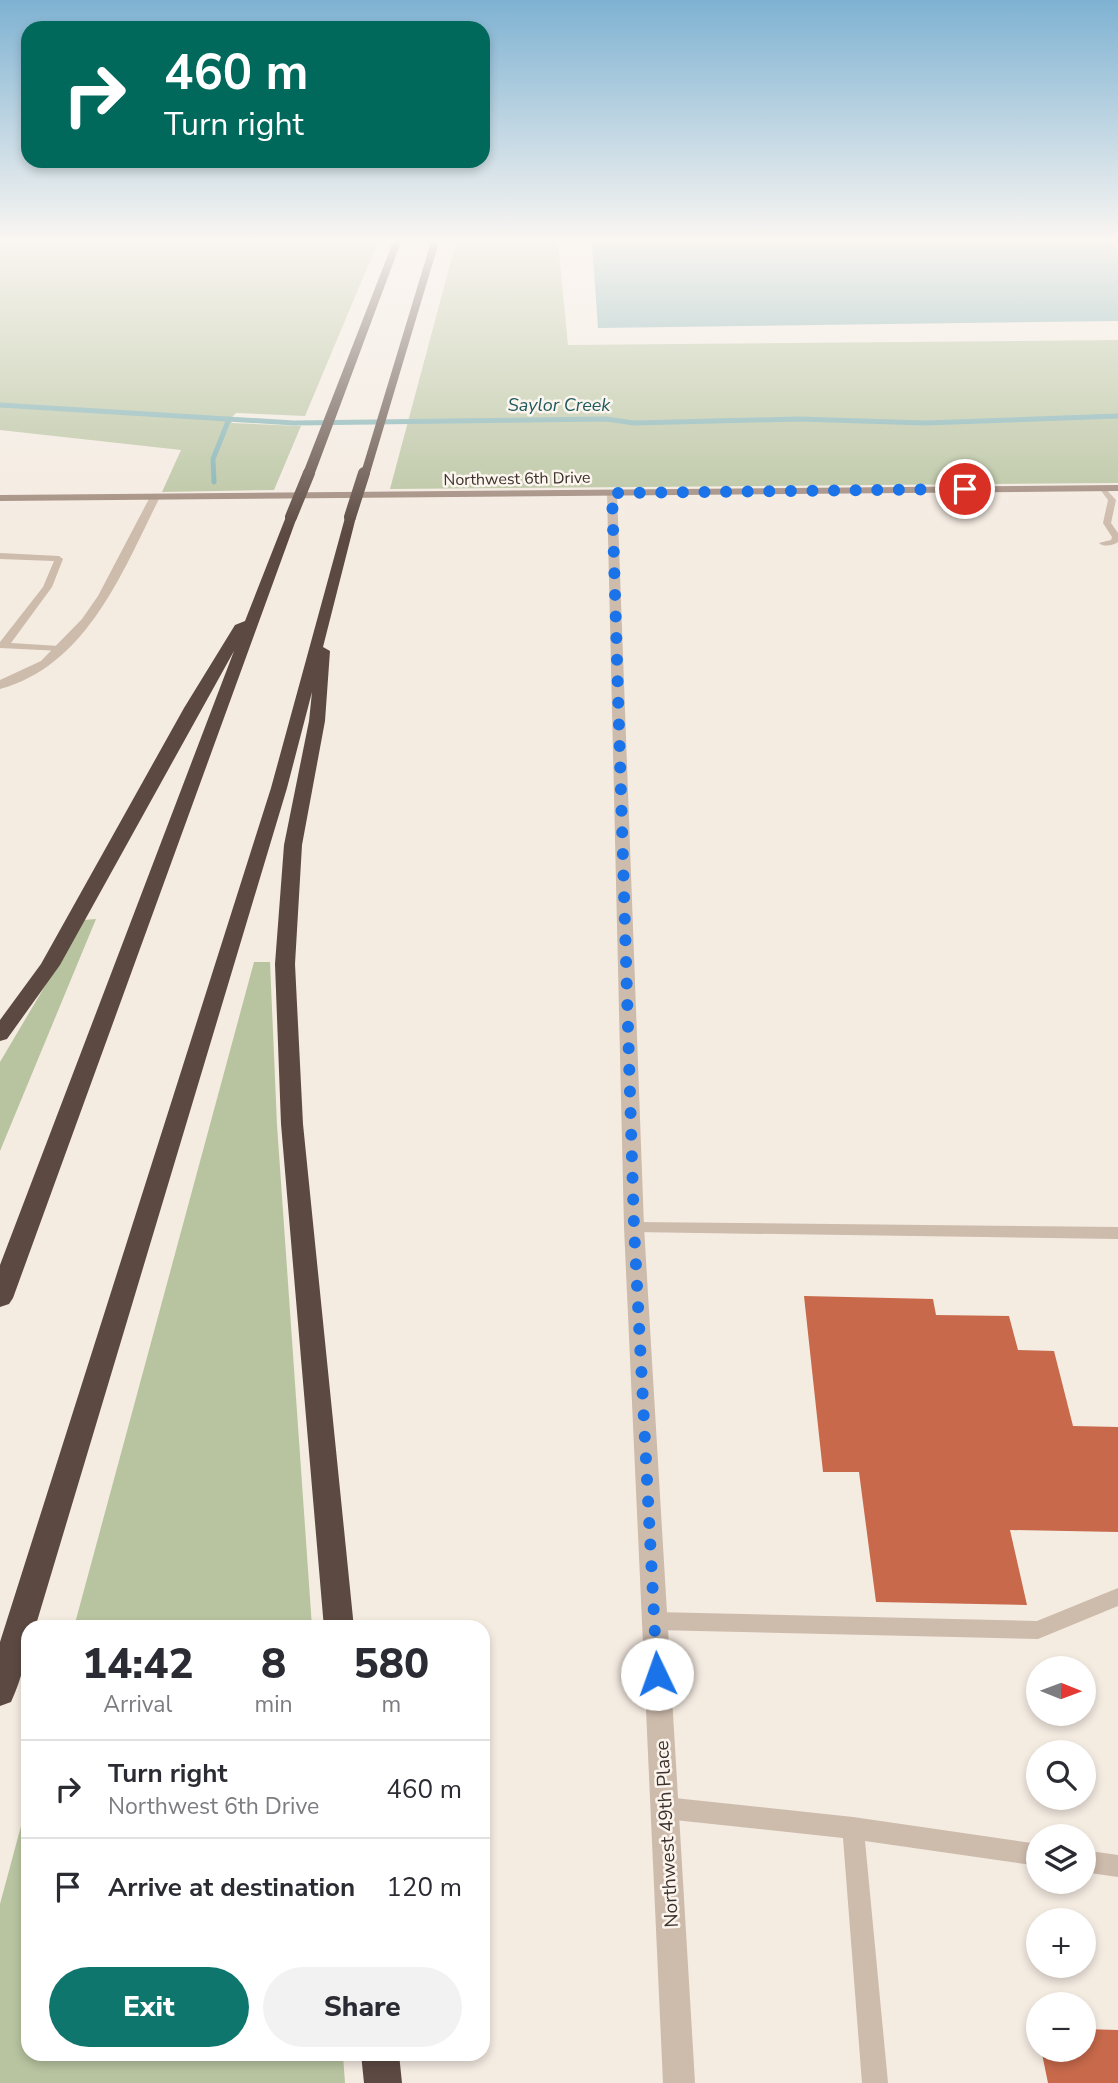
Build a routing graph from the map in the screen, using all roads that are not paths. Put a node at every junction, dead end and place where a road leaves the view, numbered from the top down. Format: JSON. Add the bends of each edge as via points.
{"nodes":[{"id":1,"x":360,"y":339,"type":"edge"},
{"id":2,"x":405,"y":339,"type":"edge"},
{"id":3,"x":1103,"y":488,"type":"junction"},
{"id":4,"x":1118,"y":488,"type":"edge"},
{"id":5,"x":612,"y":493,"type":"junction"},
{"id":6,"x":155,"y":497,"type":"junction"},
{"id":7,"x":0,"y":498,"type":"edge"},
{"id":8,"x":1103,"y":543,"type":"dead end"},
{"id":9,"x":0,"y":556,"type":"edge"},
{"id":10,"x":268,"y":581,"type":"junction"},
{"id":11,"x":329,"y":589,"type":"junction"},
{"id":12,"x":2,"y":645,"type":"edge"},
{"id":13,"x":59,"y":649,"type":"junction"},
{"id":14,"x":0,"y":685,"type":"edge"},
{"id":15,"x":0,"y":1035,"type":"edge"},
{"id":16,"x":634,"y":1227,"type":"junction"},
{"id":17,"x":1118,"y":1233,"type":"edge"},
{"id":18,"x":0,"y":1298,"type":"edge"},
{"id":19,"x":1118,"y":1597,"type":"edge"},
{"id":20,"x":22,"y":1620,"type":"edge"},
{"id":21,"x":339,"y":1620,"type":"edge"},
{"id":22,"x":654,"y":1621,"type":"junction"},
{"id":23,"x":21,"y":1624,"type":"edge"},
{"id":24,"x":0,"y":1692,"type":"edge"},
{"id":25,"x":665,"y":1808,"type":"junction"},
{"id":26,"x":853,"y":1828,"type":"junction"},
{"id":27,"x":1026,"y":1853,"type":"edge"},
{"id":28,"x":1096,"y":1863,"type":"edge"},
{"id":29,"x":1118,"y":1866,"type":"edge"},
{"id":30,"x":381,"y":2061,"type":"edge"},
{"id":31,"x":383,"y":2083,"type":"edge"},
{"id":32,"x":680,"y":2083,"type":"edge"},
{"id":33,"x":875,"y":2083,"type":"edge"}],
"edges":[{"from":1,"to":10,"type":"highway","bridge":true},
{"from":2,"to":11,"type":"highway","bridge":true},
{"from":3,"to":4,"type":"main road","name":"Northwest 6th Drive"},
{"from":3,"to":5,"type":"main road","name":"Northwest 6th Drive"},
{"from":3,"to":8,"type":"lane","via":[[1112,500],[1107,523],[1116,537],[1114,542]]},
{"from":5,"to":6,"type":"main road","name":"Northwest 6th Drive"},
{"from":5,"to":16,"type":"street","name":"Northwest 49th Place"},
{"from":6,"to":7,"type":"main road","name":"Northwest 6th Drive"},
{"from":6,"to":13,"type":"street","via":[[104,596]]},
{"from":9,"to":12,"type":"lane","via":[[59,558],[47,587]]},
{"from":10,"to":15,"type":"highway","via":[[50,965]]},
{"from":10,"to":18,"type":"highway"},
{"from":11,"to":20,"type":"highway","via":[[279,788]]},
{"from":11,"to":21,"type":"highway","via":[[317,721],[293,845],[285,964],[292,1124]]},
{"from":12,"to":13,"type":"lane"},
{"from":13,"to":14,"type":"street","via":[[45,664]]},
{"from":16,"to":17,"type":"lane"},
{"from":16,"to":22,"type":"street","name":"Northwest 49th Place"},
{"from":19,"to":22,"type":"lane","via":[[1038,1630]]},
{"from":22,"to":25,"type":"street","name":"Northwest 49th Place"},
{"from":23,"to":24,"type":"highway"},
{"from":25,"to":26,"type":"lane"},
{"from":25,"to":32,"type":"street","name":"Northwest 49th Place"},
{"from":26,"to":27,"type":"lane"},
{"from":26,"to":33,"type":"lane"},
{"from":28,"to":29,"type":"lane"},
{"from":30,"to":31,"type":"highway"}]}
